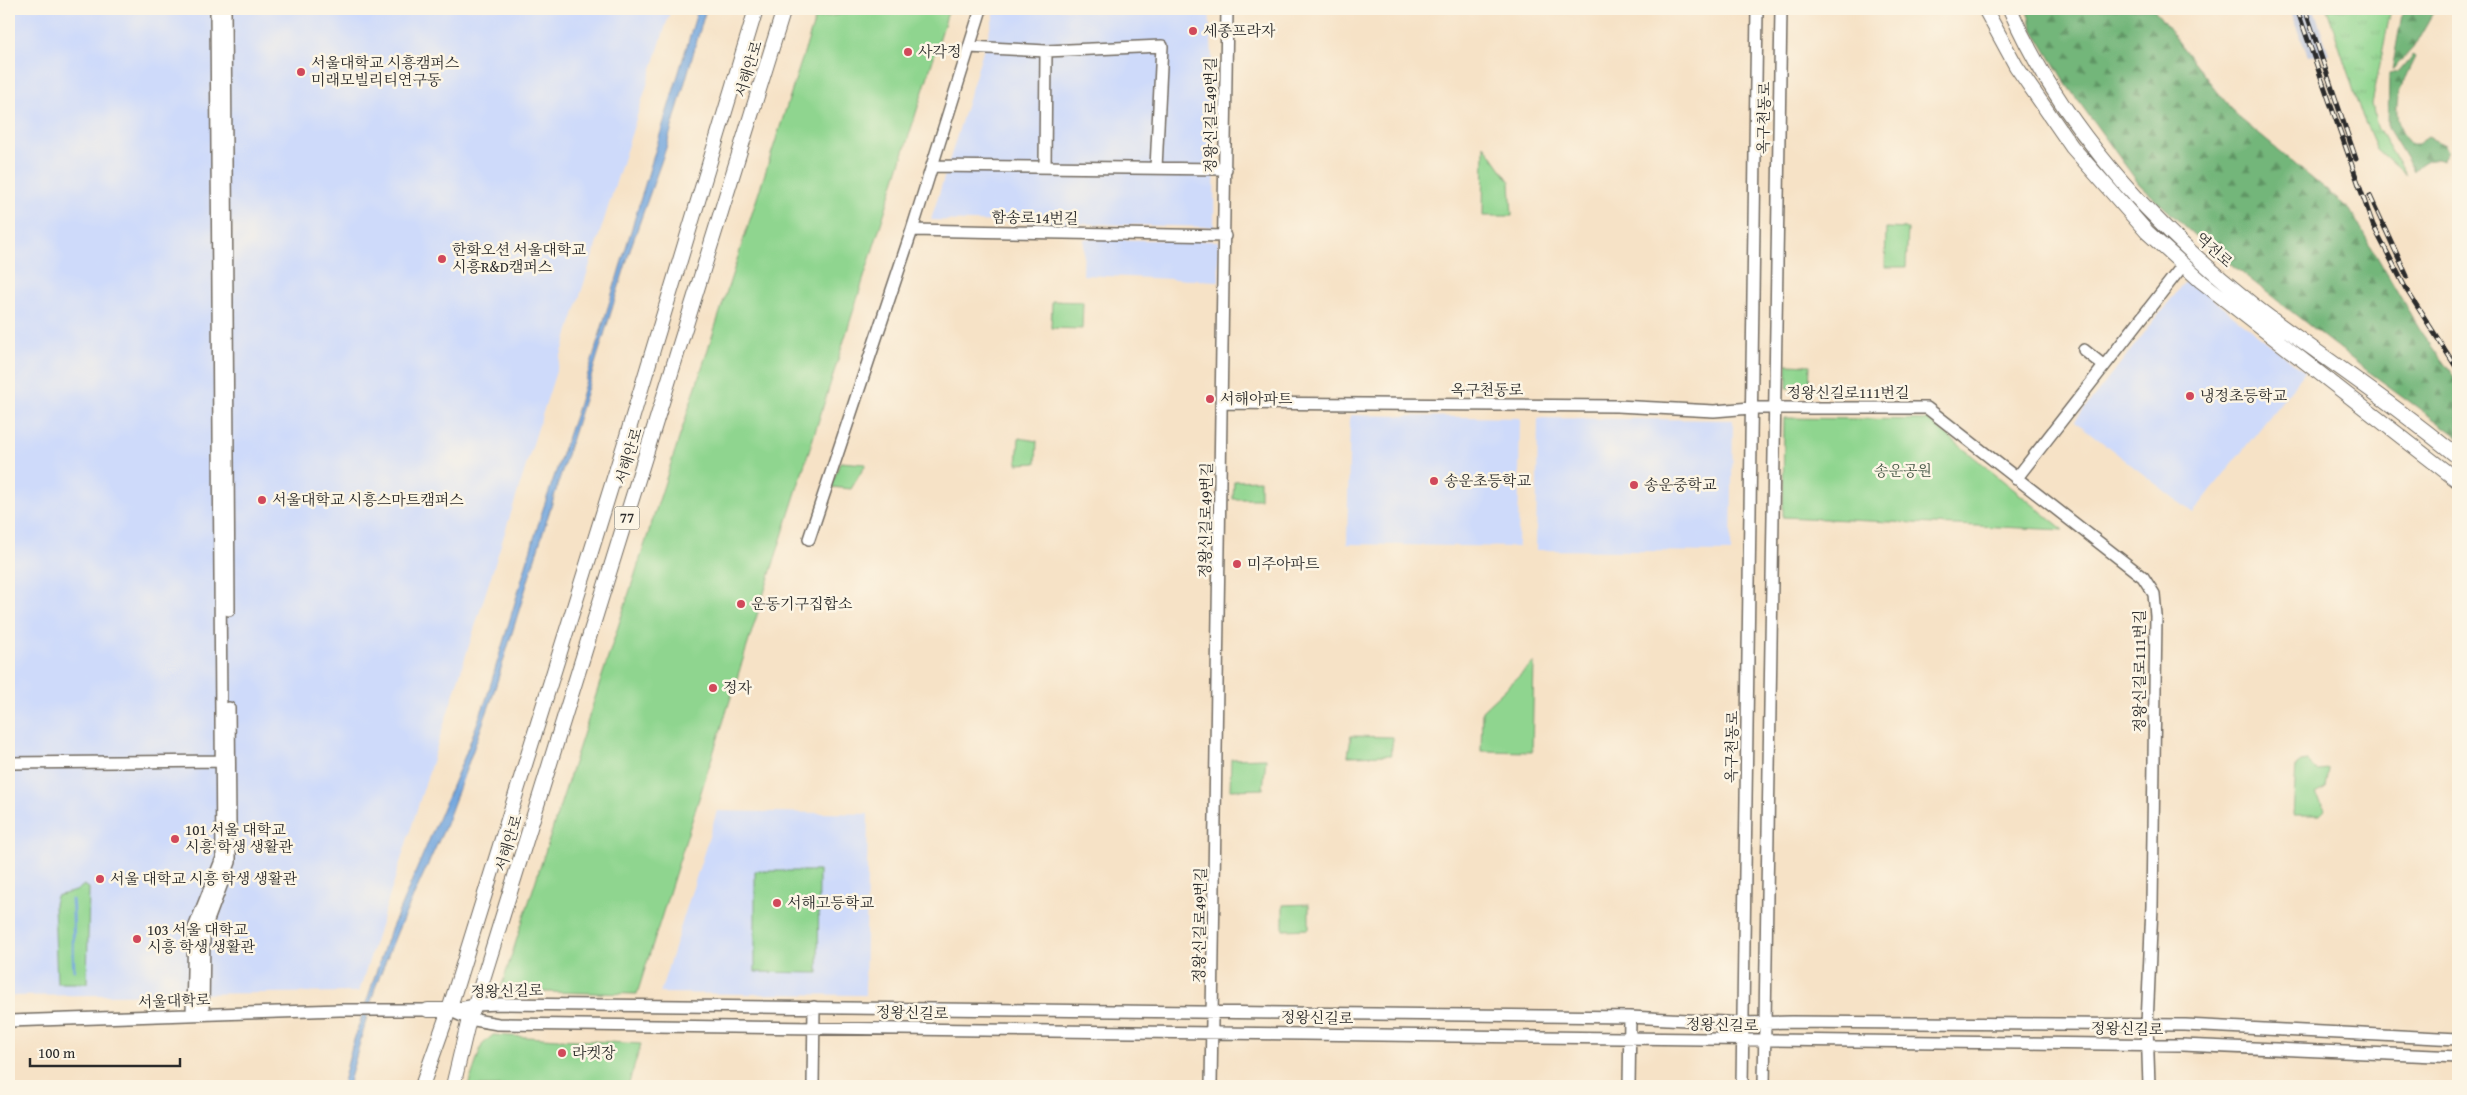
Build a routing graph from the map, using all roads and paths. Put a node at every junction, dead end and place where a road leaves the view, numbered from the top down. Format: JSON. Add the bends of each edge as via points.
{"nodes":[{"id":1,"x":216,"y":9,"type":"edge"},
{"id":2,"x":225,"y":9,"type":"edge"},
{"id":3,"x":756,"y":9,"type":"edge"},
{"id":4,"x":784,"y":9,"type":"edge"},
{"id":5,"x":981,"y":9,"type":"edge"},
{"id":6,"x":1227,"y":9,"type":"edge"},
{"id":7,"x":1757,"y":9,"type":"edge"},
{"id":8,"x":1781,"y":9,"type":"edge"},
{"id":9,"x":1985,"y":9,"type":"edge"},
{"id":10,"x":2010,"y":9,"type":"edge"},
{"id":11,"x":969,"y":47,"type":"junction"},
{"id":12,"x":1046,"y":51,"type":"junction"},
{"id":13,"x":932,"y":166,"type":"junction"},
{"id":14,"x":1045,"y":167,"type":"junction"},
{"id":15,"x":1156,"y":168,"type":"junction"},
{"id":16,"x":1226,"y":169,"type":"junction"},
{"id":17,"x":912,"y":230,"type":"junction"},
{"id":18,"x":1225,"y":236,"type":"junction"},
{"id":19,"x":2183,"y":265,"type":"junction"},
{"id":20,"x":2084,"y":350,"type":"dead end"},
{"id":21,"x":2104,"y":366,"type":"junction"},
{"id":22,"x":1223,"y":403,"type":"junction"},
{"id":23,"x":1751,"y":408,"type":"junction"},
{"id":24,"x":1774,"y":408,"type":"junction"},
{"id":25,"x":2458,"y":457,"type":"edge"},
{"id":26,"x":2016,"y":479,"type":"junction"},
{"id":27,"x":2458,"y":482,"type":"edge"},
{"id":28,"x":809,"y":539,"type":"dead end"},
{"id":29,"x":225,"y":761,"type":"junction"},
{"id":30,"x":9,"y":763,"type":"edge"},
{"id":31,"x":475,"y":1005,"type":"junction"},
{"id":32,"x":814,"y":1007,"type":"junction"},
{"id":33,"x":428,"y":1010,"type":"joint"},
{"id":34,"x":1214,"y":1012,"type":"junction"},
{"id":35,"x":197,"y":1015,"type":"junction"},
{"id":36,"x":447,"y":1015,"type":"junction"},
{"id":37,"x":1630,"y":1017,"type":"junction"},
{"id":38,"x":9,"y":1021,"type":"edge"},
{"id":39,"x":469,"y":1023,"type":"junction"},
{"id":40,"x":1743,"y":1023,"type":"junction"},
{"id":41,"x":1765,"y":1023,"type":"junction"},
{"id":42,"x":2148,"y":1025,"type":"junction"},
{"id":43,"x":814,"y":1027,"type":"junction"},
{"id":44,"x":1211,"y":1032,"type":"junction"},
{"id":45,"x":1631,"y":1038,"type":"junction"},
{"id":46,"x":2458,"y":1039,"type":"edge"},
{"id":47,"x":1743,"y":1040,"type":"junction"},
{"id":48,"x":1765,"y":1041,"type":"junction"},
{"id":49,"x":2149,"y":1045,"type":"junction"},
{"id":50,"x":2458,"y":1057,"type":"edge"},
{"id":51,"x":422,"y":1086,"type":"edge"},
{"id":52,"x":430,"y":1086,"type":"edge"},
{"id":53,"x":445,"y":1086,"type":"edge"},
{"id":54,"x":453,"y":1086,"type":"edge"},
{"id":55,"x":813,"y":1086,"type":"edge"},
{"id":56,"x":1211,"y":1086,"type":"edge"},
{"id":57,"x":1629,"y":1086,"type":"edge"},
{"id":58,"x":1742,"y":1086,"type":"edge"},
{"id":59,"x":1764,"y":1086,"type":"edge"},
{"id":60,"x":2149,"y":1086,"type":"edge"}],
"edges":[{"from":1,"to":29,"type":"street"},
{"from":2,"to":29,"type":"street"},
{"from":3,"to":36,"type":"main road","name":"서해안로","number":"77"},
{"from":4,"to":31,"type":"main road","name":"서해안로","number":"77"},
{"from":5,"to":11,"type":"street"},
{"from":6,"to":16,"type":"street","name":"정왕신길로49번길"},
{"from":7,"to":23,"type":"street","name":"옥구천동로"},
{"from":8,"to":24,"type":"street","name":"옥구천동로"},
{"from":9,"to":19,"type":"main road","name":"역전로","via":[[2016,66],[2072,147],[2147,232]]},
{"from":10,"to":25,"type":"main road","name":"역전로","via":[[2024,42],[2072,118],[2116,175],[2193,255],[2253,305],[2410,418]]},
{"from":11,"to":12,"type":"street"},
{"from":11,"to":13,"type":"street"},
{"from":12,"to":14,"type":"street"},
{"from":12,"to":15,"type":"street","via":[[1162,46]]},
{"from":13,"to":14,"type":"street"},
{"from":13,"to":17,"type":"street"},
{"from":14,"to":15,"type":"street"},
{"from":15,"to":16,"type":"street"},
{"from":16,"to":18,"type":"street","name":"정왕신길로49번길"},
{"from":17,"to":18,"type":"street","name":"함송로14번길"},
{"from":17,"to":28,"type":"street"},
{"from":18,"to":22,"type":"street","name":"정왕신길로49번길"},
{"from":19,"to":21,"type":"street"},
{"from":19,"to":27,"type":"main road","name":"역전로"},
{"from":20,"to":21,"type":"street"},
{"from":21,"to":26,"type":"street"},
{"from":22,"to":23,"type":"street","name":"옥구천동로","via":[[1617,406],[1714,411]]},
{"from":22,"to":34,"type":"street","name":"정왕신길로49번길"},
{"from":23,"to":24,"type":"street","name":"옥구천동로"},
{"from":23,"to":40,"type":"street","name":"옥구천동로"},
{"from":24,"to":26,"type":"street","name":"정왕신길로111번길","via":[[1927,408]]},
{"from":24,"to":41,"type":"street","name":"옥구천동로"},
{"from":26,"to":42,"type":"street","name":"정왕신길로111번길","via":[[2143,577],[2154,594]]},
{"from":29,"to":30,"type":"street"},
{"from":29,"to":35,"type":"street","via":[[230,862],[204,931]]},
{"from":31,"to":32,"type":"street","name":"정왕신길로"},
{"from":31,"to":36,"type":"street","name":"정왕신길로"},
{"from":31,"to":39,"type":"main road","name":"서해안로","number":"77"},
{"from":32,"to":34,"type":"street","name":"정왕신길로"},
{"from":32,"to":43,"type":"street"},
{"from":33,"to":35,"type":"street","name":"서울대학로"},
{"from":33,"to":36,"type":"main road"},
{"from":34,"to":37,"type":"street","name":"정왕신길로"},
{"from":34,"to":44,"type":"street","name":"정왕신길로49번길"},
{"from":35,"to":38,"type":"street","name":"서울대학로"},
{"from":36,"to":39,"type":"street","name":"정왕신길로"},
{"from":36,"to":51,"type":"main road","name":"서해안로"},
{"from":36,"to":52,"type":"main road","name":"서해안로","number":"77"},
{"from":37,"to":40,"type":"street","name":"정왕신길로"},
{"from":37,"to":45,"type":"street"},
{"from":39,"to":43,"type":"street","name":"정왕신길로"},
{"from":39,"to":53,"type":"main road","name":"서해안로","number":"77"},
{"from":39,"to":54,"type":"main road","name":"서해안로"},
{"from":40,"to":41,"type":"street","name":"정왕신길로"},
{"from":40,"to":47,"type":"street","name":"옥구천동로"},
{"from":41,"to":42,"type":"street","name":"정왕신길로"},
{"from":41,"to":48,"type":"street","name":"옥구천동로"},
{"from":42,"to":46,"type":"street","name":"정왕신길로"},
{"from":42,"to":49,"type":"street","name":"정왕신길로111번길"},
{"from":43,"to":44,"type":"street","name":"정왕신길로"},
{"from":43,"to":55,"type":"street"},
{"from":44,"to":45,"type":"street","name":"정왕신길로"},
{"from":44,"to":56,"type":"street","name":"정왕신길로49번길"},
{"from":45,"to":47,"type":"street","name":"정왕신길로"},
{"from":45,"to":57,"type":"street"},
{"from":47,"to":48,"type":"street","name":"정왕신길로"},
{"from":47,"to":58,"type":"street","name":"옥구천동로"},
{"from":48,"to":49,"type":"street","name":"정왕신길로"},
{"from":48,"to":59,"type":"street","name":"옥구천동로"},
{"from":49,"to":50,"type":"street","name":"정왕신길로"},
{"from":49,"to":60,"type":"street","name":"정왕신길로111번길"}]}
